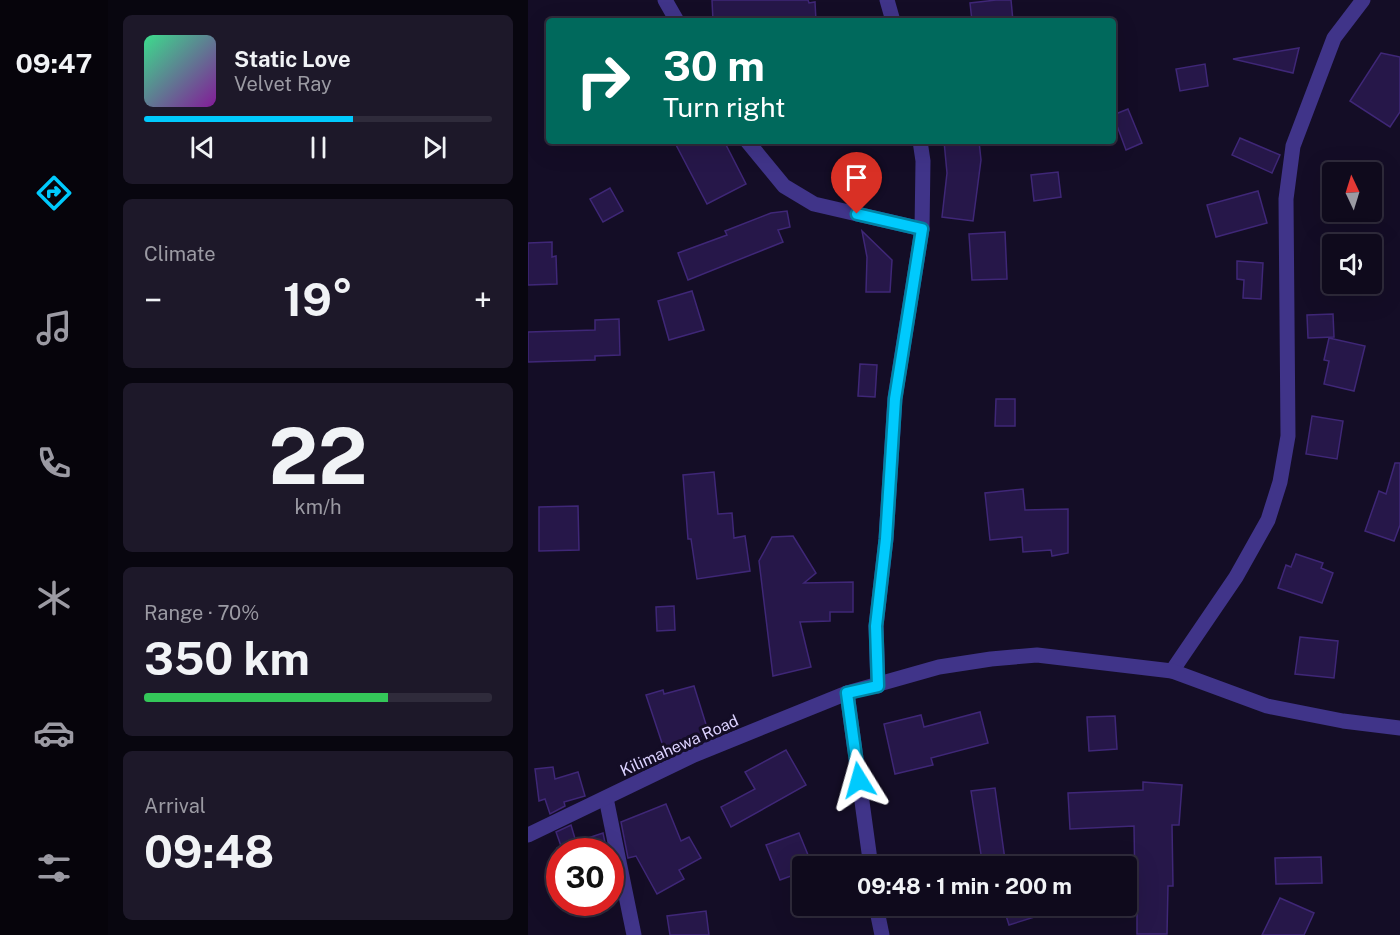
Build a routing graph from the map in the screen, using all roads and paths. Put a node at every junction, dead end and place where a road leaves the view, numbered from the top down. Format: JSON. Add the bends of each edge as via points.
{"nodes":[{"id":1,"x":666,"y":0,"type":"edge"},
{"id":2,"x":887,"y":0,"type":"edge"},
{"id":3,"x":1363,"y":0,"type":"edge"},
{"id":4,"x":675,"y":18,"type":"edge"},
{"id":5,"x":892,"y":18,"type":"edge"},
{"id":6,"x":749,"y":144,"type":"edge"},
{"id":7,"x":920,"y":144,"type":"edge"},
{"id":8,"x":922,"y":229,"type":"junction"},
{"id":9,"x":1172,"y":671,"type":"junction"},
{"id":10,"x":878,"y":686,"type":"junction"},
{"id":11,"x":847,"y":693,"type":"junction"},
{"id":12,"x":1400,"y":728,"type":"edge"},
{"id":13,"x":606,"y":798,"type":"junction"},
{"id":14,"x":528,"y":835,"type":"edge"},
{"id":15,"x":869,"y":856,"type":"edge"},
{"id":16,"x":878,"y":916,"type":"edge"},
{"id":17,"x":633,"y":935,"type":"edge"},
{"id":18,"x":882,"y":935,"type":"edge"}],
"edges":[{"from":1,"to":4,"type":"street"},
{"from":2,"to":5,"type":"street"},
{"from":3,"to":9,"type":"street","via":[[1334,38],[1293,146],[1286,199],[1287,436],[1280,482],[1268,520],[1236,578]]},
{"from":6,"to":8,"type":"street","via":[[784,186],[814,204]]},
{"from":7,"to":8,"type":"street"},
{"from":8,"to":10,"type":"street","via":[[895,399],[876,626]]},
{"from":9,"to":10,"type":"street","name":"Kilimahewa Road","via":[[1037,655],[939,667]]},
{"from":9,"to":12,"type":"street","name":"Kilimahewa Road","via":[[1267,706]]},
{"from":10,"to":11,"type":"street","name":"Kilimahewa Road"},
{"from":11,"to":13,"type":"street","name":"Kilimahewa Road","via":[[694,755]]},
{"from":11,"to":15,"type":"street"},
{"from":13,"to":14,"type":"street","name":"Kilimahewa Road"},
{"from":13,"to":17,"type":"street"},
{"from":16,"to":18,"type":"street"}]}
